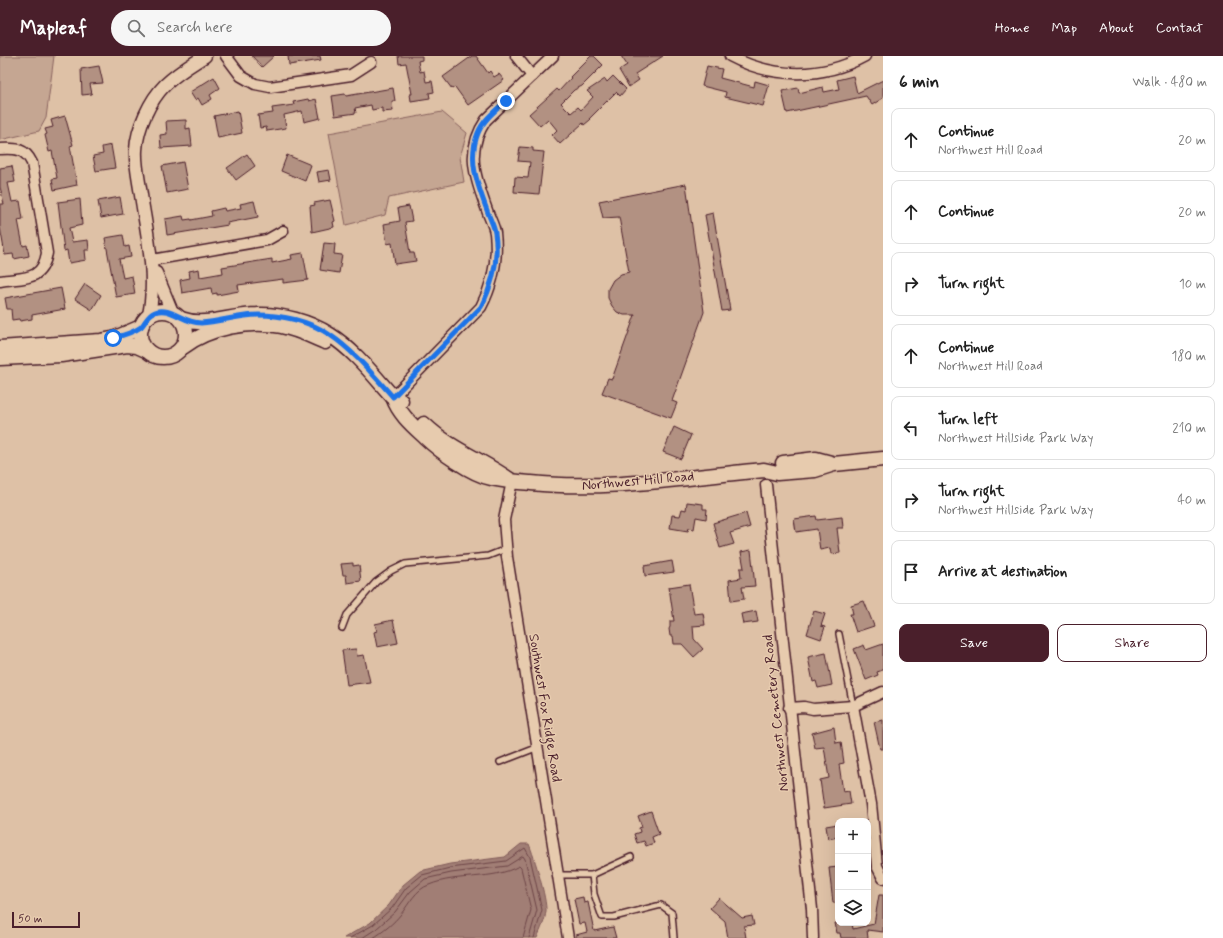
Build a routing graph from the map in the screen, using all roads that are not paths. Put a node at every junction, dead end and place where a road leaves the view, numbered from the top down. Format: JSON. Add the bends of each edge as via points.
{"nodes":[{"id":1,"x":204,"y":56,"type":"edge"},
{"id":2,"x":226,"y":56,"type":"edge"},
{"id":3,"x":516,"y":56,"type":"edge"},
{"id":4,"x":553,"y":56,"type":"edge"},
{"id":5,"x":730,"y":56,"type":"edge"},
{"id":6,"x":865,"y":56,"type":"edge"},
{"id":7,"x":371,"y":62,"type":"dead end"},
{"id":8,"x":532,"y":76,"type":"junction"},
{"id":9,"x":0,"y":150,"type":"edge"},
{"id":10,"x":283,"y":231,"type":"dead end"},
{"id":11,"x":152,"y":260,"type":"junction"},
{"id":12,"x":0,"y":281,"type":"edge"},
{"id":13,"x":149,"y":315,"type":"junction"},
{"id":14,"x":176,"y":315,"type":"junction"},
{"id":15,"x":141,"y":327,"type":"junction"},
{"id":16,"x":183,"y":347,"type":"junction"},
{"id":17,"x":0,"y":348,"type":"edge"},
{"id":18,"x":146,"y":350,"type":"junction"},
{"id":19,"x":353,"y":355,"type":"junction"},
{"id":20,"x":0,"y":358,"type":"edge"},
{"id":21,"x":393,"y":397,"type":"junction"},
{"id":22,"x":883,"y":459,"type":"edge"},
{"id":23,"x":512,"y":481,"type":"junction"},
{"id":24,"x":766,"y":485,"type":"dead end"},
{"id":25,"x":506,"y":549,"type":"junction"},
{"id":26,"x":342,"y":628,"type":"dead end"},
{"id":27,"x":839,"y":634,"type":"dead end"},
{"id":28,"x":883,"y":692,"type":"edge"},
{"id":29,"x":853,"y":706,"type":"junction"},
{"id":30,"x":789,"y":708,"type":"junction"},
{"id":31,"x":536,"y":748,"type":"junction"},
{"id":32,"x":500,"y":762,"type":"dead end"},
{"id":33,"x":631,"y":857,"type":"dead end"},
{"id":34,"x":557,"y":875,"type":"junction"},
{"id":35,"x":592,"y":875,"type":"junction"},
{"id":36,"x":883,"y":878,"type":"edge"},
{"id":37,"x":568,"y":938,"type":"edge"},
{"id":38,"x":674,"y":938,"type":"edge"},
{"id":39,"x":813,"y":938,"type":"edge"}],
"edges":[{"from":1,"to":11,"type":"street","via":[[164,86],[149,108],[139,131],[136,166]]},
{"from":2,"to":7,"type":"street","via":[[241,76],[255,84],[270,87],[351,75]]},
{"from":3,"to":8,"type":"street"},
{"from":4,"to":8,"type":"street"},
{"from":5,"to":6,"type":"street","via":[[782,72],[812,74],[849,65]]},
{"from":8,"to":21,"type":"street","via":[[486,120],[478,132],[473,149],[473,165],[478,185],[495,232],[495,258],[490,290],[481,307]]},
{"from":9,"to":12,"type":"street","via":[[14,148],[29,156],[46,253],[44,266],[40,272],[33,276]]},
{"from":10,"to":11,"type":"street","via":[[267,240]]},
{"from":11,"to":13,"type":"street","via":[[153,297]]},
{"from":11,"to":14,"type":"street","via":[[163,295]]},
{"from":13,"to":14,"type":"main road","via":[[164,310]]},
{"from":13,"to":15,"type":"main road"},
{"from":14,"to":16,"type":"main road","via":[[187,332]]},
{"from":14,"to":19,"type":"main road","via":[[191,322],[202,323],[257,315],[283,318],[310,325],[330,335]]},
{"from":15,"to":17,"type":"main road","via":[[101,341]]},
{"from":15,"to":18,"type":"main road","via":[[140,339]]},
{"from":16,"to":18,"type":"main road","via":[[166,358]]},
{"from":16,"to":19,"type":"main road","via":[[203,334],[259,325],[280,326],[307,334]]},
{"from":18,"to":20,"type":"main road","via":[[127,345],[60,355]]},
{"from":19,"to":21,"type":"main road"},
{"from":21,"to":23,"type":"main road","via":[[404,402],[428,428],[450,446],[492,467]]},
{"from":22,"to":23,"type":"main road","name":"Northwest Hill Road","via":[[834,464],[816,460],[776,464],[764,470],[624,484],[576,486]]},
{"from":23,"to":25,"type":"street","name":"Southwest Fox Ridge Road","via":[[504,520]]},
{"from":24,"to":30,"type":"street","name":"Northwest Cemetery Road"},
{"from":25,"to":26,"type":"lane","via":[[488,556],[405,564],[376,582],[347,615]]},
{"from":25,"to":31,"type":"street","name":"Southwest Fox Ridge Road"},
{"from":27,"to":29,"type":"lane"},
{"from":28,"to":29,"type":"street"},
{"from":29,"to":30,"type":"street","via":[[812,710],[804,707]]},
{"from":29,"to":36,"type":"street","via":[[871,804],[878,866]]},
{"from":30,"to":39,"type":"street","name":"Northwest Cemetery Road","via":[[812,909]]},
{"from":31,"to":32,"type":"lane"},
{"from":31,"to":34,"type":"street","name":"Southwest Fox Ridge Road"},
{"from":33,"to":35,"type":"lane"},
{"from":34,"to":35,"type":"lane"},
{"from":34,"to":37,"type":"street","name":"Southwest Fox Ridge Road"},
{"from":35,"to":38,"type":"lane","via":[[594,894],[602,917],[614,917],[661,906],[672,913]]}]}
